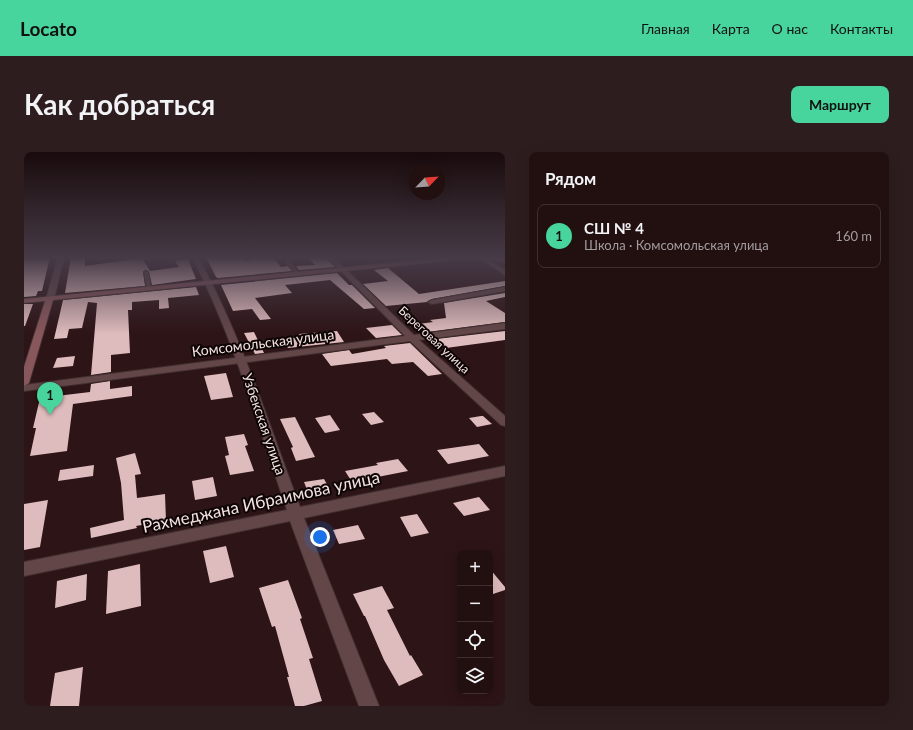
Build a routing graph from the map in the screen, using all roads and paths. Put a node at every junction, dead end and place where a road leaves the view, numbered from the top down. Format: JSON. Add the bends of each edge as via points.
{"nodes":[{"id":1,"x":54,"y":283,"type":"edge"},
{"id":2,"x":148,"y":283,"type":"edge"},
{"id":3,"x":220,"y":283,"type":"edge"},
{"id":4,"x":357,"y":283,"type":"edge"},
{"id":5,"x":210,"y":284,"type":"junction"},
{"id":6,"x":149,"y":289,"type":"junction"},
{"id":7,"x":505,"y":289,"type":"edge"},
{"id":8,"x":50,"y":299,"type":"junction"},
{"id":9,"x":24,"y":301,"type":"edge"},
{"id":10,"x":432,"y":302,"type":"dead end"},
{"id":11,"x":505,"y":326,"type":"edge"},
{"id":12,"x":413,"y":339,"type":"junction"},
{"id":13,"x":242,"y":360,"type":"junction"},
{"id":14,"x":24,"y":383,"type":"edge"},
{"id":15,"x":24,"y":388,"type":"edge"},
{"id":16,"x":505,"y":422,"type":"edge"},
{"id":17,"x":505,"y":471,"type":"edge"},
{"id":18,"x":296,"y":514,"type":"junction"},
{"id":19,"x":24,"y":569,"type":"edge"},
{"id":20,"x":369,"y":706,"type":"edge"}],
"edges":[{"from":1,"to":8,"type":"street"},
{"from":2,"to":6,"type":"lane"},
{"from":3,"to":5,"type":"main road"},
{"from":4,"to":12,"type":"street","name":"Береговая улица"},
{"from":5,"to":6,"type":"main road"},
{"from":5,"to":13,"type":"street","name":"Узбекская улица"},
{"from":6,"to":8,"type":"main road"},
{"from":7,"to":10,"type":"street"},
{"from":8,"to":9,"type":"main road"},
{"from":8,"to":14,"type":"main road"},
{"from":11,"to":12,"type":"street","name":"Комсомольская улица"},
{"from":12,"to":13,"type":"street","name":"Комсомольская улица"},
{"from":12,"to":16,"type":"street","name":"Береговая улица"},
{"from":13,"to":15,"type":"street","name":"Комсомольская улица"},
{"from":13,"to":18,"type":"street","name":"Узбекская улица"},
{"from":17,"to":18,"type":"street","name":"Рахмеджана Ибраимова улица"},
{"from":18,"to":19,"type":"street","name":"Рахмеджана Ибраимова улица"},
{"from":18,"to":20,"type":"street","name":"Узбекская улица"}]}
